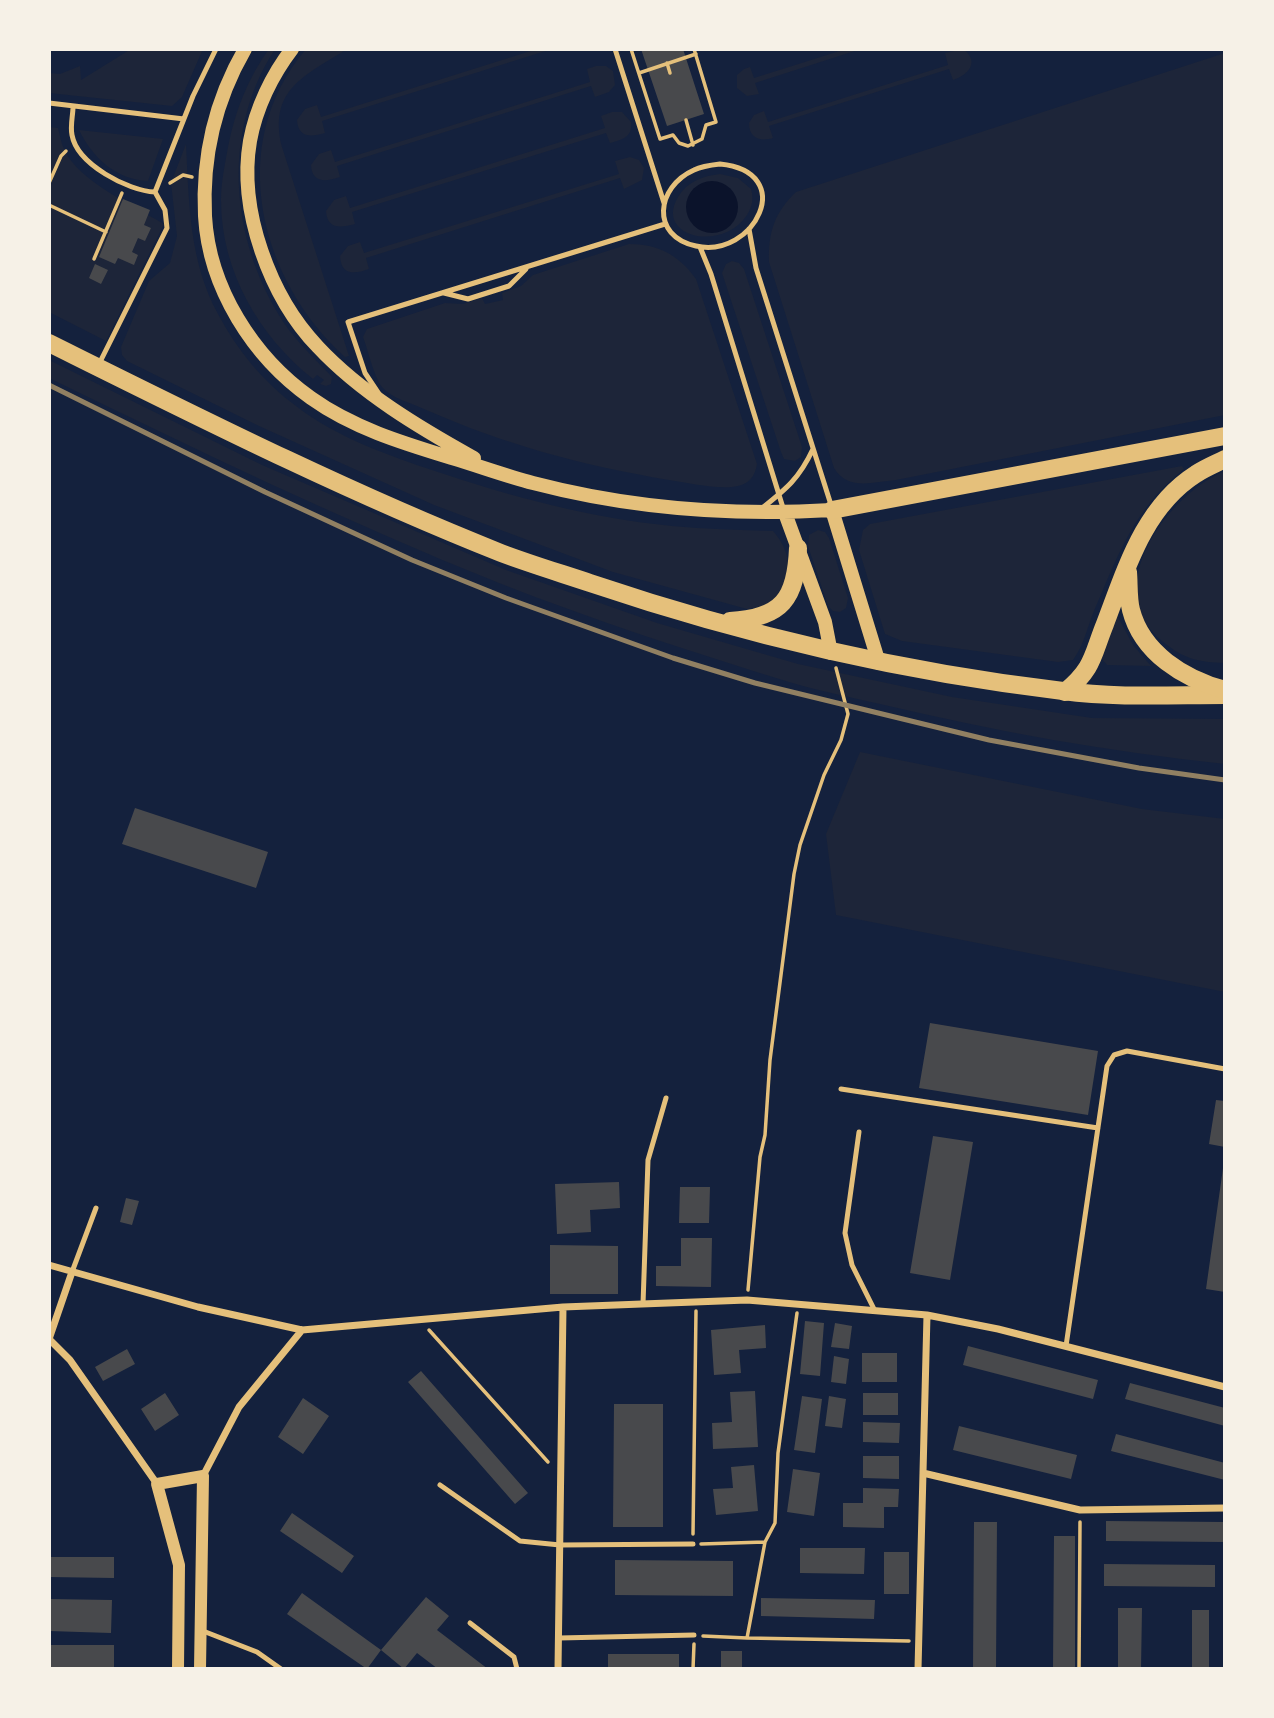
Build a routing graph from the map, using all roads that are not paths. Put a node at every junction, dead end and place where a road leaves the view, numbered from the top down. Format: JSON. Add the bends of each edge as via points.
{"nodes":[{"id":1,"x":216,"y":49,"type":"edge"},
{"id":2,"x":245,"y":49,"type":"edge"},
{"id":3,"x":292,"y":49,"type":"edge"},
{"id":4,"x":615,"y":49,"type":"edge"},
{"id":5,"x":49,"y":103,"type":"edge"},
{"id":6,"x":73,"y":107,"type":"junction"},
{"id":7,"x":184,"y":119,"type":"junction"},
{"id":8,"x":155,"y":192,"type":"junction"},
{"id":9,"x":664,"y":204,"type":"junction"},
{"id":10,"x":664,"y":224,"type":"junction"},
{"id":11,"x":749,"y":229,"type":"junction"},
{"id":12,"x":700,"y":247,"type":"junction"},
{"id":13,"x":528,"y":267,"type":"junction"},
{"id":14,"x":443,"y":293,"type":"junction"},
{"id":15,"x":49,"y":343,"type":"edge"},
{"id":16,"x":98,"y":367,"type":"junction"},
{"id":17,"x":385,"y":402,"type":"junction"},
{"id":18,"x":1225,"y":436,"type":"edge"},
{"id":19,"x":813,"y":449,"type":"junction"},
{"id":20,"x":1225,"y":459,"type":"edge"},
{"id":21,"x":503,"y":474,"type":"junction"},
{"id":22,"x":779,"y":494,"type":"junction"},
{"id":23,"x":832,"y":510,"type":"junction"},
{"id":24,"x":759,"y":512,"type":"junction"},
{"id":25,"x":785,"y":513,"type":"junction"},
{"id":26,"x":798,"y":548,"type":"junction"},
{"id":27,"x":1128,"y":567,"type":"junction"},
{"id":28,"x":713,"y":621,"type":"junction"},
{"id":29,"x":831,"y":653,"type":"junction"},
{"id":30,"x":879,"y":663,"type":"junction"},
{"id":31,"x":1065,"y":692,"type":"junction"},
{"id":32,"x":1225,"y":692,"type":"edge"},
{"id":33,"x":1225,"y":1069,"type":"edge"},
{"id":34,"x":841,"y":1089,"type":"dead end"},
{"id":35,"x":666,"y":1098,"type":"dead end"},
{"id":36,"x":1098,"y":1128,"type":"junction"},
{"id":37,"x":859,"y":1132,"type":"dead end"},
{"id":38,"x":96,"y":1208,"type":"dead end"},
{"id":39,"x":49,"y":1265,"type":"edge"},
{"id":40,"x":72,"y":1272,"type":"junction"},
{"id":41,"x":643,"y":1304,"type":"junction"},
{"id":42,"x":564,"y":1307,"type":"junction"},
{"id":43,"x":875,"y":1311,"type":"junction"},
{"id":44,"x":927,"y":1315,"type":"junction"},
{"id":45,"x":302,"y":1330,"type":"junction"},
{"id":46,"x":49,"y":1339,"type":"edge"},
{"id":47,"x":1066,"y":1346,"type":"junction"},
{"id":48,"x":1225,"y":1387,"type":"edge"},
{"id":49,"x":923,"y":1473,"type":"junction"},
{"id":50,"x":203,"y":1476,"type":"junction"},
{"id":51,"x":158,"y":1484,"type":"junction"},
{"id":52,"x":440,"y":1485,"type":"dead end"},
{"id":53,"x":1225,"y":1508,"type":"edge"},
{"id":54,"x":693,"y":1544,"type":"road end"},
{"id":55,"x":560,"y":1545,"type":"junction"},
{"id":56,"x":470,"y":1623,"type":"dead end"},
{"id":57,"x":201,"y":1631,"type":"junction"},
{"id":58,"x":694,"y":1635,"type":"road end"},
{"id":59,"x":559,"y":1638,"type":"junction"},
{"id":60,"x":177,"y":1669,"type":"edge"},
{"id":61,"x":200,"y":1669,"type":"edge"},
{"id":62,"x":281,"y":1669,"type":"edge"},
{"id":63,"x":517,"y":1669,"type":"edge"},
{"id":64,"x":558,"y":1669,"type":"edge"},
{"id":65,"x":918,"y":1669,"type":"edge"}],
"edges":[{"from":1,"to":7,"type":"lane"},
{"from":2,"to":21,"type":"main road","via":[[216,112],[204,178],[211,258],[237,317],[270,362],[338,415]]},
{"from":3,"to":17,"type":"main road","via":[[266,92],[250,143],[248,188],[259,242],[285,301],[317,346]]},
{"from":4,"to":9,"type":"lane"},
{"from":5,"to":6,"type":"lane"},
{"from":6,"to":7,"type":"lane"},
{"from":6,"to":8,"type":"lane","via":[[74,141],[93,164],[125,186]]},
{"from":7,"to":8,"type":"lane"},
{"from":8,"to":16,"type":"lane","via":[[165,210],[167,228]]},
{"from":9,"to":10,"type":"lane"},
{"from":9,"to":11,"type":"lane","via":[[677,181],[694,170],[706,165],[732,166],[752,175],[764,194]]},
{"from":10,"to":12,"type":"lane","via":[[675,238]]},
{"from":10,"to":13,"type":"lane"},
{"from":11,"to":12,"type":"lane","via":[[734,242]]},
{"from":11,"to":19,"type":"lane","via":[[756,268]]},
{"from":12,"to":22,"type":"lane"},
{"from":13,"to":14,"type":"lane"},
{"from":13,"to":14,"type":"lane","via":[[509,286],[468,299]]},
{"from":14,"to":17,"type":"lane","via":[[348,322],[365,373]]},
{"from":15,"to":16,"type":"main road"},
{"from":16,"to":28,"type":"main road","via":[[363,494],[503,553]]},
{"from":17,"to":21,"type":"main road"},
{"from":18,"to":23,"type":"main road"},
{"from":19,"to":22,"type":"lane","via":[[803,471]]},
{"from":19,"to":23,"type":"lane"},
{"from":20,"to":27,"type":"main road","via":[[1196,473],[1154,513]]},
{"from":21,"to":24,"type":"main road","via":[[576,493],[665,506]]},
{"from":22,"to":24,"type":"lane"},
{"from":22,"to":25,"type":"lane"},
{"from":23,"to":25,"type":"main road"},
{"from":23,"to":30,"type":"main road"},
{"from":24,"to":25,"type":"main road"},
{"from":25,"to":26,"type":"main road"},
{"from":26,"to":28,"type":"main road","via":[[795,578],[784,602],[754,619]]},
{"from":26,"to":29,"type":"main road","via":[[825,622]]},
{"from":27,"to":31,"type":"main road","via":[[1093,660],[1082,678]]},
{"from":27,"to":32,"type":"main road","via":[[1130,607],[1142,637],[1167,663]]},
{"from":28,"to":29,"type":"main road"},
{"from":29,"to":30,"type":"main road"},
{"from":30,"to":31,"type":"main road"},
{"from":31,"to":32,"type":"main road"},
{"from":33,"to":36,"type":"lane","via":[[1127,1051],[1114,1055],[1107,1066]]},
{"from":34,"to":36,"type":"lane"},
{"from":35,"to":41,"type":"lane","via":[[648,1160]]},
{"from":36,"to":47,"type":"lane"},
{"from":37,"to":43,"type":"lane","via":[[845,1233],[852,1265]]},
{"from":38,"to":40,"type":"lane"},
{"from":39,"to":40,"type":"street"},
{"from":40,"to":45,"type":"street"},
{"from":40,"to":46,"type":"street"},
{"from":41,"to":42,"type":"street"},
{"from":41,"to":43,"type":"street","via":[[747,1300]]},
{"from":42,"to":45,"type":"street"},
{"from":42,"to":55,"type":"street"},
{"from":43,"to":44,"type":"street"},
{"from":44,"to":47,"type":"street"},
{"from":44,"to":49,"type":"street"},
{"from":45,"to":50,"type":"street","via":[[239,1407]]},
{"from":46,"to":51,"type":"street"},
{"from":47,"to":48,"type":"street"},
{"from":49,"to":53,"type":"street","via":[[1080,1510]]},
{"from":49,"to":65,"type":"street"},
{"from":50,"to":51,"type":"street"},
{"from":50,"to":57,"type":"street"},
{"from":51,"to":60,"type":"street","via":[[179,1565]]},
{"from":52,"to":55,"type":"lane","via":[[520,1541]]},
{"from":54,"to":55,"type":"lane"},
{"from":55,"to":59,"type":"street"},
{"from":56,"to":63,"type":"lane","via":[[514,1657]]},
{"from":57,"to":61,"type":"street"},
{"from":57,"to":62,"type":"lane","via":[[257,1652]]},
{"from":58,"to":59,"type":"lane"},
{"from":59,"to":64,"type":"street"}]}
